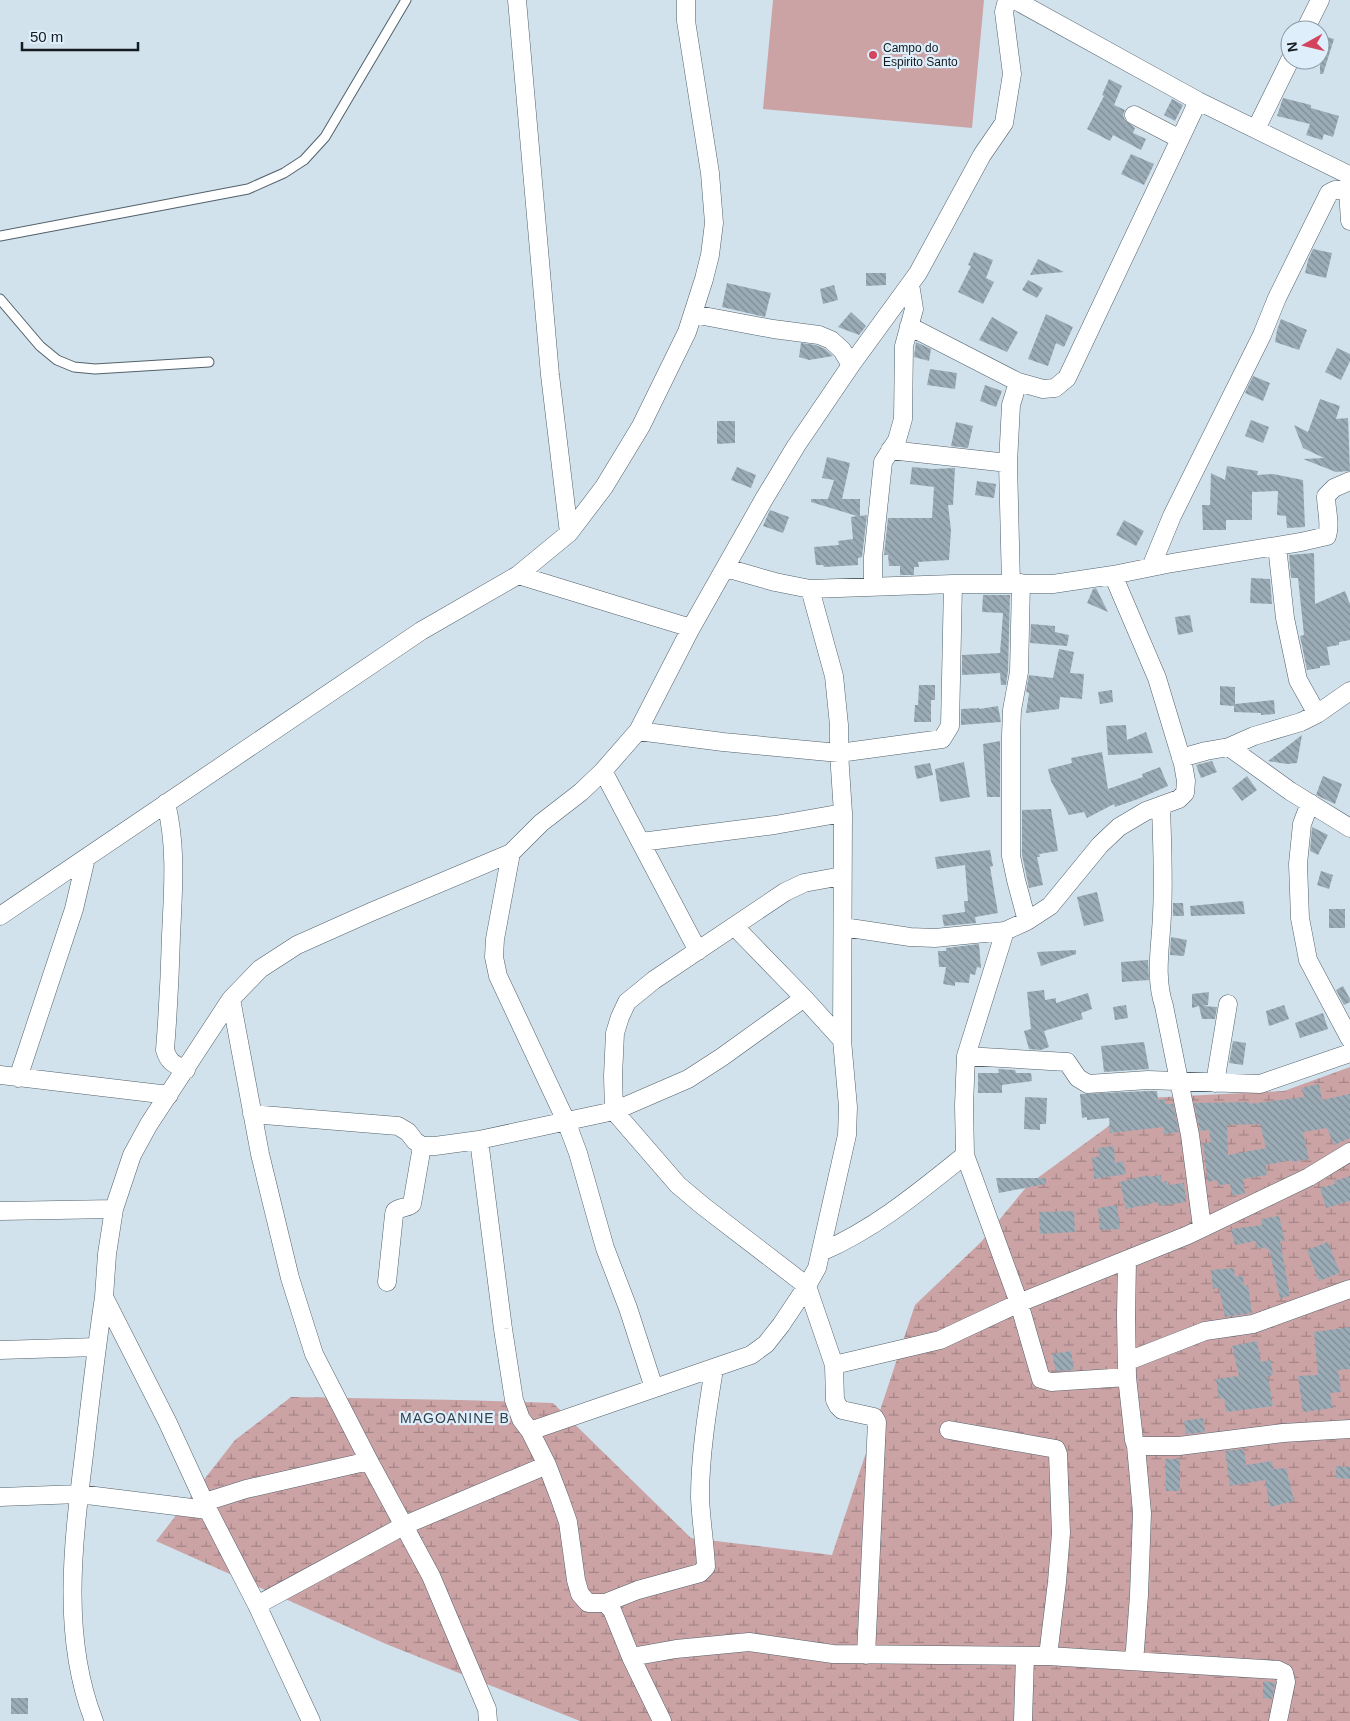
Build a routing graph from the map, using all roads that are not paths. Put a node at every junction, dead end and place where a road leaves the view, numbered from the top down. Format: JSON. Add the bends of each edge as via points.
{"nodes":[{"id":1,"x":406,"y":0,"type":"edge"},
{"id":2,"x":517,"y":0,"type":"edge"},
{"id":3,"x":686,"y":0,"type":"edge"},
{"id":4,"x":1007,"y":0,"type":"edge"},
{"id":5,"x":1015,"y":0,"type":"edge"},
{"id":6,"x":1320,"y":0,"type":"edge"},
{"id":7,"x":1310,"y":20,"type":"edge"},
{"id":8,"x":1285,"y":70,"type":"edge"},
{"id":9,"x":1198,"y":101,"type":"junction"},
{"id":10,"x":1134,"y":115,"type":"dead end"},
{"id":11,"x":1256,"y":129,"type":"junction"},
{"id":12,"x":1180,"y":139,"type":"junction"},
{"id":13,"x":1350,"y":170,"type":"edge"},
{"id":14,"x":1349,"y":182,"type":"edge"},
{"id":15,"x":1350,"y":221,"type":"edge"},
{"id":16,"x":0,"y":236,"type":"edge"},
{"id":17,"x":910,"y":284,"type":"junction"},
{"id":18,"x":0,"y":299,"type":"edge"},
{"id":19,"x":693,"y":314,"type":"junction"},
{"id":20,"x":910,"y":326,"type":"junction"},
{"id":21,"x":209,"y":362,"type":"dead end"},
{"id":22,"x":852,"y":364,"type":"junction"},
{"id":23,"x":1018,"y":382,"type":"junction"},
{"id":24,"x":890,"y":450,"type":"junction"},
{"id":25,"x":1008,"y":463,"type":"junction"},
{"id":26,"x":1350,"y":481,"type":"edge"},
{"id":27,"x":569,"y":533,"type":"junction"},
{"id":28,"x":1277,"y":546,"type":"junction"},
{"id":29,"x":1151,"y":567,"type":"junction"},
{"id":30,"x":726,"y":568,"type":"junction"},
{"id":31,"x":518,"y":575,"type":"junction"},
{"id":32,"x":1113,"y":575,"type":"junction"},
{"id":33,"x":1016,"y":583,"type":"junction"},
{"id":34,"x":953,"y":584,"type":"junction"},
{"id":35,"x":873,"y":586,"type":"junction"},
{"id":36,"x":810,"y":589,"type":"junction"},
{"id":37,"x":690,"y":628,"type":"junction"},
{"id":38,"x":1350,"y":691,"type":"edge"},
{"id":39,"x":1317,"y":714,"type":"junction"},
{"id":40,"x":638,"y":731,"type":"junction"},
{"id":41,"x":1229,"y":747,"type":"junction"},
{"id":42,"x":839,"y":753,"type":"junction"},
{"id":43,"x":1181,"y":758,"type":"junction"},
{"id":44,"x":603,"y":771,"type":"junction"},
{"id":45,"x":166,"y":803,"type":"junction"},
{"id":46,"x":1310,"y":803,"type":"junction"},
{"id":47,"x":1161,"y":806,"type":"junction"},
{"id":48,"x":843,"y":813,"type":"junction"},
{"id":49,"x":1350,"y":828,"type":"edge"},
{"id":50,"x":641,"y":842,"type":"junction"},
{"id":51,"x":511,"y":853,"type":"junction"},
{"id":52,"x":86,"y":858,"type":"junction"},
{"id":53,"x":842,"y":876,"type":"junction"},
{"id":54,"x":0,"y":916,"type":"edge"},
{"id":55,"x":1028,"y":921,"type":"junction"},
{"id":56,"x":734,"y":926,"type":"junction"},
{"id":57,"x":843,"y":927,"type":"junction"},
{"id":58,"x":1006,"y":931,"type":"junction"},
{"id":59,"x":698,"y":952,"type":"junction"},
{"id":60,"x":804,"y":998,"type":"junction"},
{"id":61,"x":231,"y":999,"type":"junction"},
{"id":62,"x":1228,"y":1004,"type":"dead end"},
{"id":63,"x":1350,"y":1039,"type":"edge"},
{"id":64,"x":842,"y":1040,"type":"junction"},
{"id":65,"x":1350,"y":1053,"type":"edge"},
{"id":66,"x":966,"y":1056,"type":"junction"},
{"id":67,"x":186,"y":1070,"type":"junction"},
{"id":68,"x":0,"y":1075,"type":"edge"},
{"id":69,"x":18,"y":1078,"type":"junction"},
{"id":70,"x":1178,"y":1082,"type":"junction"},
{"id":71,"x":1215,"y":1083,"type":"junction"},
{"id":72,"x":169,"y":1095,"type":"junction"},
{"id":73,"x":614,"y":1111,"type":"junction"},
{"id":74,"x":252,"y":1114,"type":"junction"},
{"id":75,"x":566,"y":1121,"type":"junction"},
{"id":76,"x":479,"y":1140,"type":"junction"},
{"id":77,"x":422,"y":1146,"type":"junction"},
{"id":78,"x":1350,"y":1152,"type":"edge"},
{"id":79,"x":965,"y":1154,"type":"junction"},
{"id":80,"x":114,"y":1209,"type":"junction"},
{"id":81,"x":0,"y":1212,"type":"edge"},
{"id":82,"x":1202,"y":1227,"type":"junction"},
{"id":83,"x":821,"y":1252,"type":"junction"},
{"id":84,"x":1127,"y":1260,"type":"junction"},
{"id":85,"x":387,"y":1282,"type":"dead end"},
{"id":86,"x":807,"y":1286,"type":"junction"},
{"id":87,"x":1350,"y":1289,"type":"edge"},
{"id":88,"x":104,"y":1297,"type":"junction"},
{"id":89,"x":1019,"y":1303,"type":"junction"},
{"id":90,"x":97,"y":1347,"type":"junction"},
{"id":91,"x":0,"y":1350,"type":"edge"},
{"id":92,"x":834,"y":1365,"type":"junction"},
{"id":93,"x":714,"y":1369,"type":"junction"},
{"id":94,"x":1127,"y":1369,"type":"junction"},
{"id":95,"x":654,"y":1388,"type":"junction"},
{"id":96,"x":1350,"y":1429,"type":"edge"},
{"id":97,"x":950,"y":1430,"type":"dead end"},
{"id":98,"x":530,"y":1431,"type":"junction"},
{"id":99,"x":1136,"y":1446,"type":"junction"},
{"id":100,"x":369,"y":1461,"type":"junction"},
{"id":101,"x":547,"y":1465,"type":"junction"},
{"id":102,"x":79,"y":1494,"type":"junction"},
{"id":103,"x":0,"y":1497,"type":"edge"},
{"id":104,"x":207,"y":1506,"type":"junction"},
{"id":105,"x":405,"y":1525,"type":"junction"},
{"id":106,"x":605,"y":1603,"type":"junction"},
{"id":107,"x":256,"y":1605,"type":"junction"},
{"id":108,"x":866,"y":1654,"type":"junction"},
{"id":109,"x":1025,"y":1656,"type":"junction"},
{"id":110,"x":1048,"y":1656,"type":"junction"},
{"id":111,"x":631,"y":1657,"type":"junction"},
{"id":112,"x":1133,"y":1660,"type":"junction"},
{"id":113,"x":94,"y":1721,"type":"edge"},
{"id":114,"x":311,"y":1721,"type":"edge"},
{"id":115,"x":488,"y":1721,"type":"edge"},
{"id":116,"x":662,"y":1721,"type":"edge"},
{"id":117,"x":1023,"y":1721,"type":"edge"},
{"id":118,"x":1278,"y":1721,"type":"edge"}],
"edges":[{"from":1,"to":16,"type":"lane","via":[[325,136],[304,160],[284,173],[248,189]]},
{"from":2,"to":27,"type":"street","via":[[550,375]]},
{"from":3,"to":19,"type":"street","via":[[686,21],[710,174],[714,224],[706,271]]},
{"from":4,"to":17,"type":"street","via":[[1004,12],[1012,74],[1004,123],[982,155]]},
{"from":5,"to":9,"type":"street"},
{"from":6,"to":7,"type":"street"},
{"from":8,"to":11,"type":"street"},
{"from":9,"to":11,"type":"street"},
{"from":9,"to":12,"type":"street"},
{"from":10,"to":12,"type":"street"},
{"from":11,"to":14,"type":"street"},
{"from":12,"to":23,"type":"street","via":[[1067,378],[1055,388],[1043,389]]},
{"from":13,"to":14,"type":"street"},
{"from":14,"to":15,"type":"street"},
{"from":14,"to":29,"type":"street","via":[[1329,194],[1172,516]]},
{"from":17,"to":20,"type":"street","via":[[914,309]]},
{"from":17,"to":22,"type":"street"},
{"from":18,"to":21,"type":"lane","via":[[40,346],[57,360],[74,368]]},
{"from":19,"to":22,"type":"street","via":[[773,330],[820,335],[831,340]]},
{"from":19,"to":27,"type":"street","via":[[640,426],[604,487]]},
{"from":20,"to":23,"type":"street"},
{"from":20,"to":24,"type":"street","via":[[904,346],[903,419],[897,440]]},
{"from":22,"to":30,"type":"street","via":[[796,446]]},
{"from":23,"to":25,"type":"street","via":[[1011,405]]},
{"from":24,"to":25,"type":"street"},
{"from":24,"to":35,"type":"street","via":[[882,462],[878,494]]},
{"from":25,"to":33,"type":"street"},
{"from":26,"to":28,"type":"street","via":[[1334,488],[1326,496],[1327,536]]},
{"from":27,"to":31,"type":"street"},
{"from":28,"to":29,"type":"street"},
{"from":28,"to":39,"type":"street","via":[[1285,618],[1298,680]]},
{"from":29,"to":32,"type":"street"},
{"from":30,"to":36,"type":"street"},
{"from":30,"to":37,"type":"street"},
{"from":31,"to":37,"type":"street"},
{"from":31,"to":45,"type":"street","via":[[421,630]]},
{"from":32,"to":33,"type":"street","via":[[1053,584]]},
{"from":32,"to":43,"type":"street","via":[[1157,678]]},
{"from":33,"to":34,"type":"street"},
{"from":33,"to":55,"type":"street","via":[[1019,672],[1010,736],[1011,856]]},
{"from":34,"to":35,"type":"street"},
{"from":34,"to":42,"type":"street","via":[[950,726],[942,739]]},
{"from":35,"to":36,"type":"street"},
{"from":36,"to":42,"type":"street","via":[[834,676]]},
{"from":37,"to":40,"type":"street"},
{"from":38,"to":39,"type":"street"},
{"from":39,"to":41,"type":"street"},
{"from":40,"to":42,"type":"street"},
{"from":40,"to":44,"type":"street"},
{"from":41,"to":43,"type":"street"},
{"from":41,"to":46,"type":"street"},
{"from":42,"to":48,"type":"street"},
{"from":43,"to":47,"type":"street","via":[[1185,793]]},
{"from":44,"to":50,"type":"street"},
{"from":44,"to":51,"type":"street"},
{"from":45,"to":52,"type":"street"},
{"from":45,"to":67,"type":"street","via":[[173,837],[174,890],[165,1050],[171,1062]]},
{"from":46,"to":49,"type":"street"},
{"from":46,"to":63,"type":"street","via":[[1302,824],[1298,864],[1300,918],[1308,960]]},
{"from":47,"to":55,"type":"street","via":[[1119,827],[1050,906]]},
{"from":47,"to":70,"type":"street","via":[[1164,865],[1159,991]]},
{"from":48,"to":50,"type":"street"},
{"from":48,"to":53,"type":"street"},
{"from":50,"to":59,"type":"street"},
{"from":51,"to":61,"type":"street","via":[[297,946],[260,969]]},
{"from":51,"to":75,"type":"street","via":[[494,939],[494,957],[498,976]]},
{"from":52,"to":54,"type":"street"},
{"from":52,"to":69,"type":"street","via":[[74,909]]},
{"from":53,"to":56,"type":"street","via":[[804,883]]},
{"from":53,"to":57,"type":"street"},
{"from":55,"to":58,"type":"street"},
{"from":56,"to":59,"type":"street"},
{"from":56,"to":60,"type":"street"},
{"from":57,"to":58,"type":"street","via":[[935,938]]},
{"from":57,"to":64,"type":"street"},
{"from":58,"to":66,"type":"street"},
{"from":59,"to":73,"type":"street","via":[[627,1002],[615,1033]]},
{"from":60,"to":64,"type":"street"},
{"from":60,"to":73,"type":"street","via":[[688,1079]]},
{"from":61,"to":67,"type":"street"},
{"from":61,"to":74,"type":"street"},
{"from":62,"to":71,"type":"street"},
{"from":64,"to":83,"type":"street","via":[[847,1135]]},
{"from":65,"to":71,"type":"street","via":[[1260,1084]]},
{"from":66,"to":70,"type":"street","via":[[1067,1062],[1078,1078],[1088,1084],[1148,1080]]},
{"from":66,"to":79,"type":"street"},
{"from":67,"to":72,"type":"street"},
{"from":68,"to":69,"type":"street"},
{"from":69,"to":72,"type":"street"},
{"from":70,"to":71,"type":"street"},
{"from":70,"to":82,"type":"street","via":[[1190,1135]]},
{"from":72,"to":80,"type":"street","via":[[132,1154]]},
{"from":73,"to":75,"type":"street"},
{"from":73,"to":86,"type":"street","via":[[678,1185]]},
{"from":74,"to":77,"type":"street","via":[[398,1126]]},
{"from":74,"to":100,"type":"street","via":[[290,1278],[314,1354]]},
{"from":75,"to":76,"type":"street"},
{"from":75,"to":95,"type":"street","via":[[605,1248]]},
{"from":76,"to":77,"type":"street"},
{"from":76,"to":98,"type":"street","via":[[514,1400]]},
{"from":77,"to":85,"type":"street","via":[[412,1204],[395,1211]]},
{"from":78,"to":82,"type":"street","via":[[1310,1177]]},
{"from":79,"to":83,"type":"street","via":[[911,1199]]},
{"from":79,"to":89,"type":"street"},
{"from":80,"to":81,"type":"street"},
{"from":80,"to":88,"type":"street"},
{"from":82,"to":84,"type":"street"},
{"from":83,"to":86,"type":"street"},
{"from":84,"to":89,"type":"street"},
{"from":84,"to":94,"type":"street"},
{"from":86,"to":92,"type":"street"},
{"from":86,"to":93,"type":"street","via":[[766,1344],[751,1355]]},
{"from":87,"to":94,"type":"street","via":[[1253,1324],[1205,1331]]},
{"from":88,"to":90,"type":"street"},
{"from":88,"to":104,"type":"street"},
{"from":89,"to":92,"type":"street","via":[[940,1340]]},
{"from":89,"to":94,"type":"street","via":[[1041,1379],[1051,1382]]},
{"from":90,"to":91,"type":"street"},
{"from":90,"to":102,"type":"street"},
{"from":92,"to":108,"type":"street","via":[[838,1406],[842,1410],[874,1418],[877,1422]]},
{"from":93,"to":95,"type":"street"},
{"from":93,"to":106,"type":"street","via":[[701,1460],[700,1499],[706,1567],[700,1574],[638,1590]]},
{"from":94,"to":99,"type":"street"},
{"from":95,"to":98,"type":"street"},
{"from":96,"to":99,"type":"street","via":[[1282,1432],[1179,1446]]},
{"from":97,"to":110,"type":"street","via":[[1056,1449],[1061,1533]]},
{"from":98,"to":101,"type":"street"},
{"from":99,"to":112,"type":"street","via":[[1142,1513]]},
{"from":100,"to":104,"type":"street","via":[[246,1489]]},
{"from":100,"to":105,"type":"street"},
{"from":101,"to":105,"type":"street"},
{"from":101,"to":106,"type":"street","via":[[568,1522],[580,1594],[588,1603]]},
{"from":102,"to":103,"type":"street"},
{"from":102,"to":104,"type":"street"},
{"from":102,"to":113,"type":"street","via":[[72,1588],[73,1629],[84,1692]]},
{"from":104,"to":107,"type":"street"},
{"from":105,"to":107,"type":"street"},
{"from":105,"to":115,"type":"street","via":[[431,1576],[487,1710]]},
{"from":106,"to":111,"type":"street","via":[[612,1610]]},
{"from":107,"to":114,"type":"street"},
{"from":108,"to":109,"type":"street"},
{"from":108,"to":111,"type":"street","via":[[833,1654],[749,1642]]},
{"from":109,"to":110,"type":"street"},
{"from":109,"to":117,"type":"street"},
{"from":110,"to":112,"type":"street"},
{"from":111,"to":116,"type":"street"},
{"from":112,"to":118,"type":"street","via":[[1278,1670],[1284,1673],[1286,1682]]}]}
